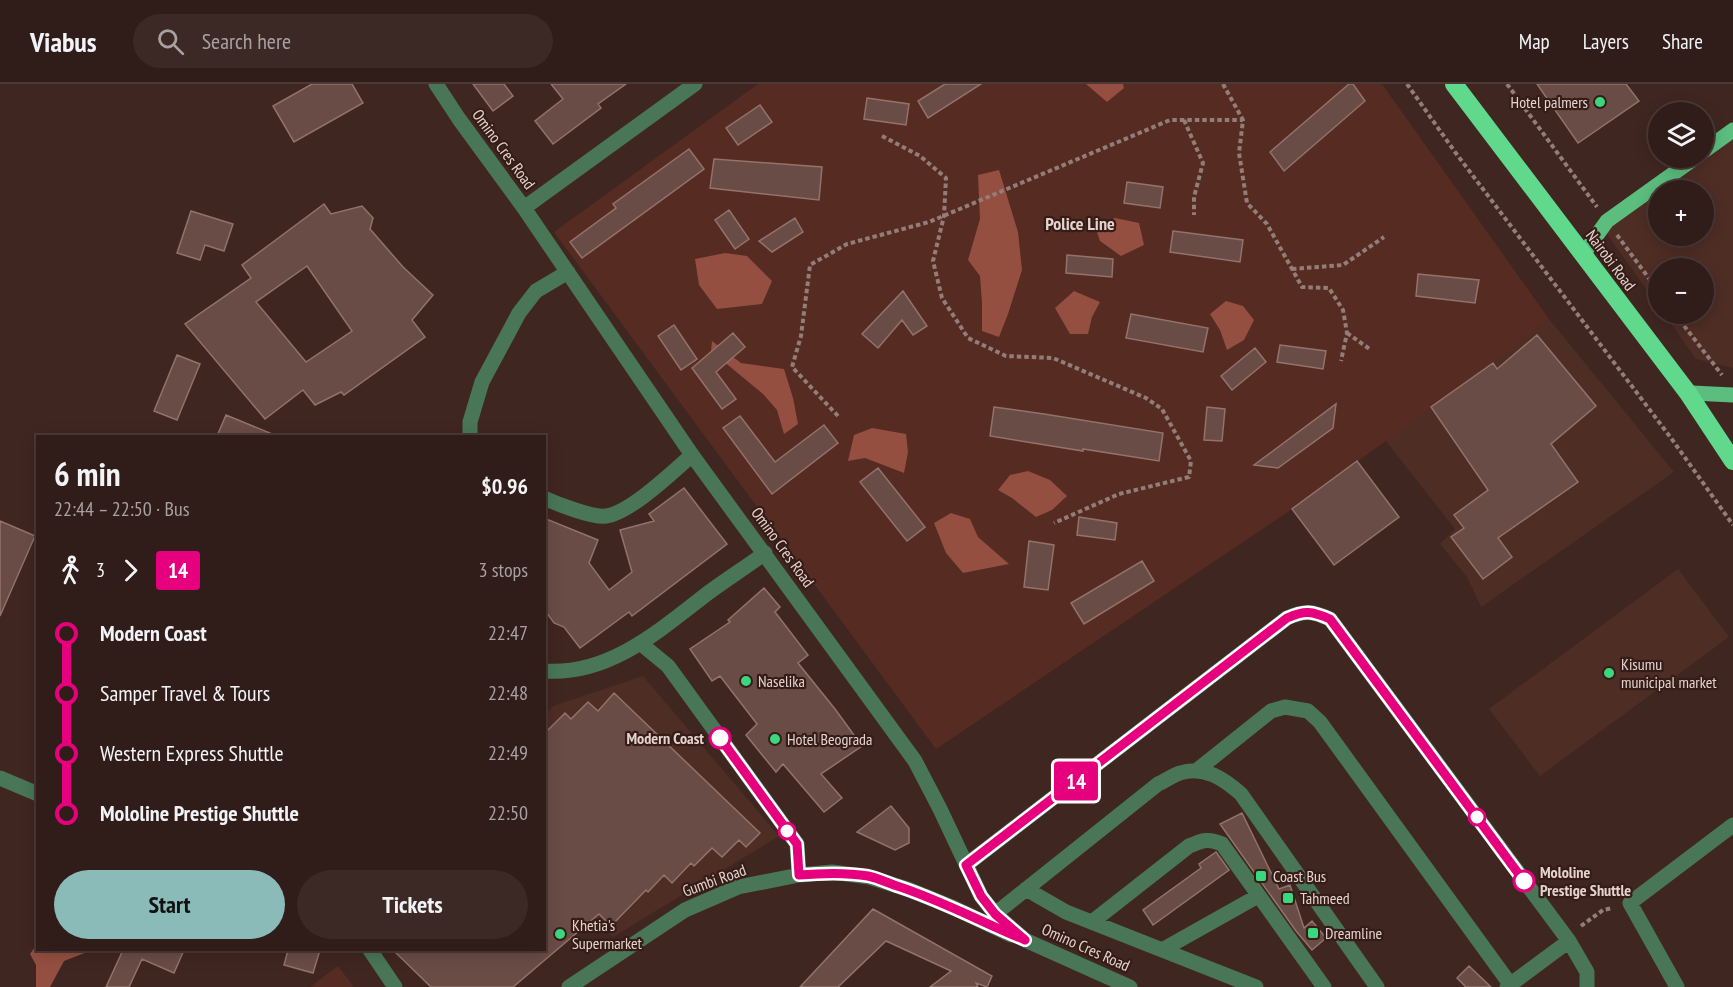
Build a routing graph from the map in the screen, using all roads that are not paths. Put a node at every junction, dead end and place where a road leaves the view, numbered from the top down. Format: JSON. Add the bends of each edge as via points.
{"nodes":[{"id":1,"x":436,"y":84,"type":"edge"},
{"id":2,"x":694,"y":84,"type":"edge"},
{"id":3,"x":1455,"y":84,"type":"edge"},
{"id":4,"x":1466,"y":84,"type":"edge"},
{"id":5,"x":1733,"y":130,"type":"edge"},
{"id":6,"x":1714,"y":144,"type":"edge"},
{"id":7,"x":1681,"y":168,"type":"edge"},
{"id":8,"x":524,"y":208,"type":"junction"},
{"id":9,"x":1587,"y":249,"type":"junction"},
{"id":10,"x":568,"y":272,"type":"junction"},
{"id":11,"x":1730,"y":389,"type":"edge"},
{"id":12,"x":1692,"y":393,"type":"junction"},
{"id":13,"x":470,"y":435,"type":"edge"},
{"id":14,"x":692,"y":454,"type":"junction"},
{"id":15,"x":1733,"y":459,"type":"edge"},
{"id":16,"x":546,"y":499,"type":"edge"},
{"id":17,"x":765,"y":553,"type":"junction"},
{"id":18,"x":640,"y":643,"type":"junction"},
{"id":19,"x":546,"y":671,"type":"edge"},
{"id":20,"x":1196,"y":771,"type":"junction"},
{"id":21,"x":0,"y":778,"type":"edge"},
{"id":22,"x":36,"y":793,"type":"edge"},
{"id":23,"x":1733,"y":825,"type":"edge"},
{"id":24,"x":966,"y":865,"type":"junction"},
{"id":25,"x":799,"y":875,"type":"junction"},
{"id":26,"x":1026,"y":890,"type":"junction"},
{"id":27,"x":1257,"y":896,"type":"junction"},
{"id":28,"x":995,"y":914,"type":"junction"},
{"id":29,"x":1092,"y":922,"type":"junction"},
{"id":30,"x":1567,"y":939,"type":"junction"},
{"id":31,"x":1025,"y":940,"type":"junction"},
{"id":32,"x":1162,"y":950,"type":"junction"},
{"id":33,"x":371,"y":951,"type":"edge"},
{"id":34,"x":1509,"y":986,"type":"edge"},
{"id":35,"x":395,"y":987,"type":"edge"},
{"id":36,"x":569,"y":987,"type":"edge"},
{"id":37,"x":1130,"y":987,"type":"edge"},
{"id":38,"x":1256,"y":987,"type":"edge"},
{"id":39,"x":1324,"y":987,"type":"edge"},
{"id":40,"x":1377,"y":987,"type":"edge"},
{"id":41,"x":1587,"y":987,"type":"edge"},
{"id":42,"x":1677,"y":987,"type":"edge"}],
"edges":[{"from":1,"to":8,"type":"street","name":"Omino Cres Road"},
{"from":2,"to":8,"type":"street"},
{"from":3,"to":15,"type":"highway","name":"Nairobi Road","via":[[1688,393]]},
{"from":4,"to":9,"type":"highway","name":"Nairobi Road"},
{"from":5,"to":6,"type":"main road"},
{"from":7,"to":9,"type":"main road","via":[[1607,221]]},
{"from":8,"to":10,"type":"street","name":"Omino Cres Road"},
{"from":9,"to":12,"type":"highway","name":"Nairobi Road"},
{"from":10,"to":13,"type":"street","via":[[536,291],[519,313],[482,381]]},
{"from":10,"to":14,"type":"street","name":"Omino Cres Road"},
{"from":11,"to":12,"type":"main road"},
{"from":12,"to":15,"type":"highway","name":"Nairobi Road"},
{"from":14,"to":16,"type":"street","via":[[635,502],[605,516]]},
{"from":14,"to":17,"type":"street","name":"Omino Cres Road"},
{"from":17,"to":18,"type":"street"},
{"from":17,"to":24,"type":"street","name":"Omino Cres Road","via":[[915,761]]},
{"from":18,"to":19,"type":"street","via":[[579,670]]},
{"from":18,"to":25,"type":"street","via":[[668,666],[797,844]]},
{"from":20,"to":26,"type":"street","via":[[1180,773],[1158,784]]},
{"from":20,"to":34,"type":"street","via":[[1271,711],[1286,707],[1308,711],[1320,722]]},
{"from":20,"to":40,"type":"street","via":[[1219,777],[1241,795]]},
{"from":21,"to":22,"type":"street"},
{"from":23,"to":42,"type":"street","via":[[1630,903]]},
{"from":24,"to":28,"type":"street","name":"Omino Cres Road"},
{"from":24,"to":30,"type":"street","via":[[1287,618],[1315,612],[1330,619]]},
{"from":25,"to":31,"type":"street","name":"Gumbi Road","via":[[832,872],[869,877],[910,890]]},
{"from":25,"to":36,"type":"street","name":"Gumbi Road","via":[[738,887],[685,910]]},
{"from":26,"to":28,"type":"street"},
{"from":26,"to":29,"type":"street"},
{"from":27,"to":29,"type":"street","via":[[1222,844],[1211,839],[1189,846]]},
{"from":27,"to":32,"type":"street"},
{"from":27,"to":39,"type":"street"},
{"from":28,"to":31,"type":"street","name":"Omino Cres Road"},
{"from":29,"to":32,"type":"street"},
{"from":30,"to":34,"type":"street"},
{"from":30,"to":41,"type":"street","via":[[1587,972]]},
{"from":31,"to":37,"type":"street","name":"Omino Cres Road"},
{"from":32,"to":38,"type":"street"},
{"from":33,"to":35,"type":"street"}]}
